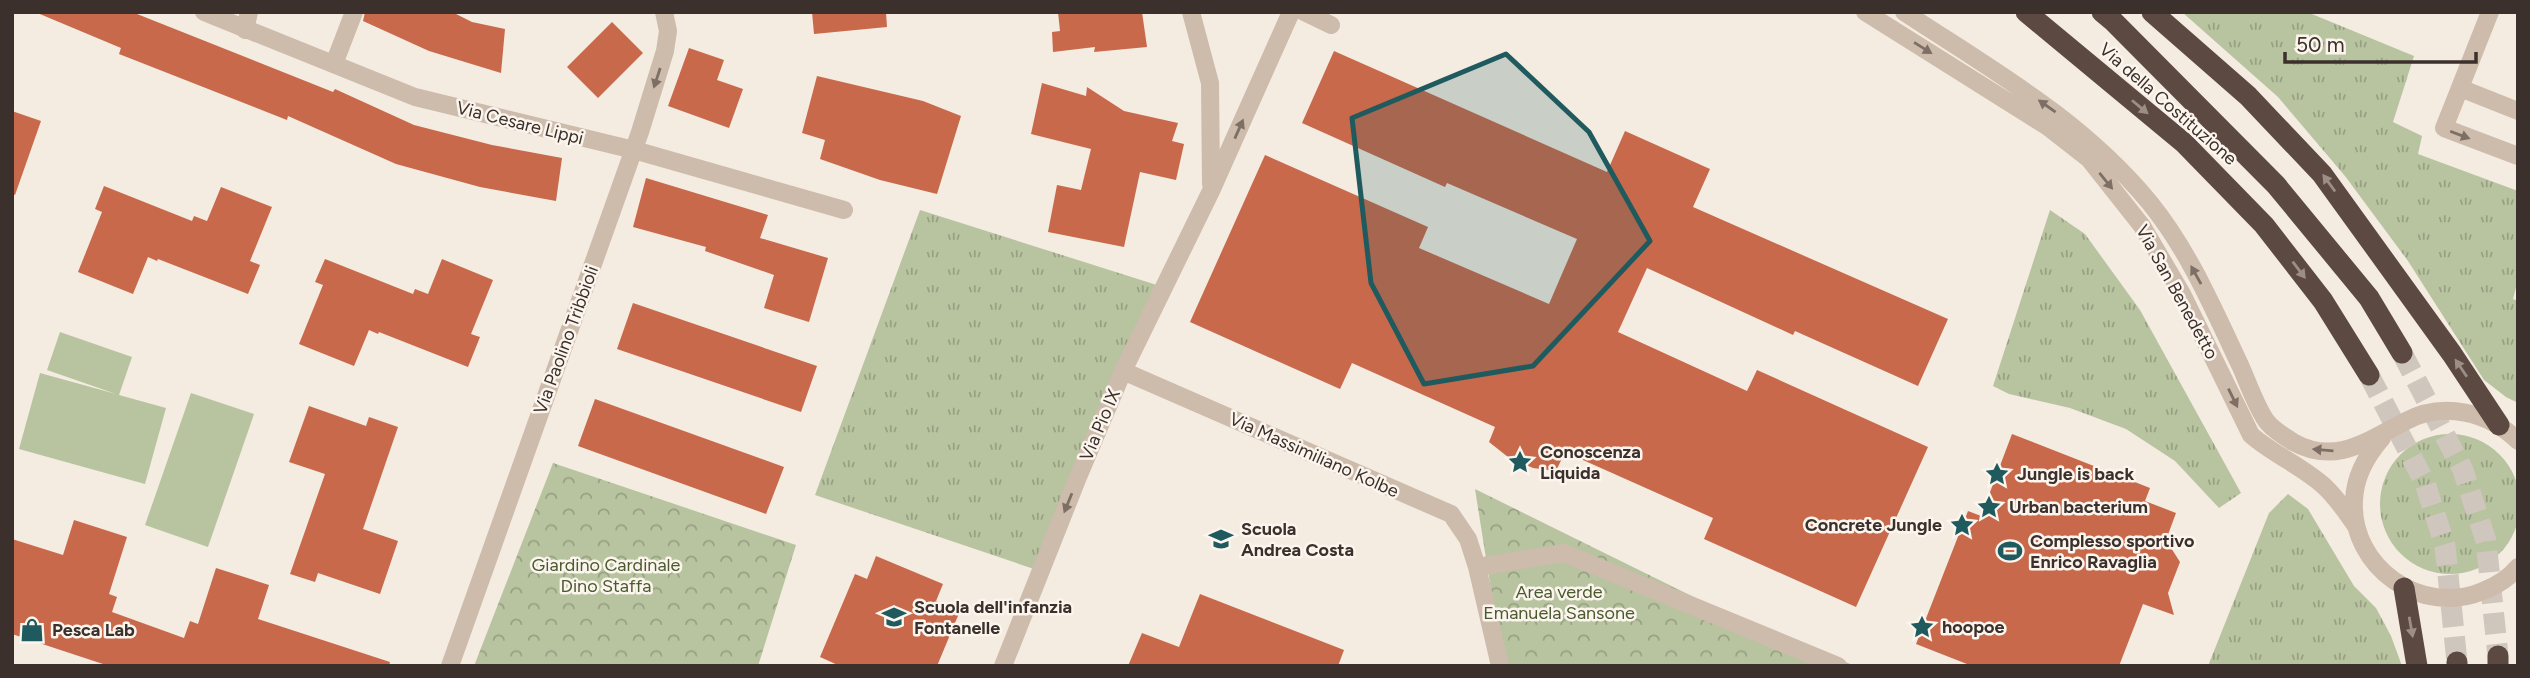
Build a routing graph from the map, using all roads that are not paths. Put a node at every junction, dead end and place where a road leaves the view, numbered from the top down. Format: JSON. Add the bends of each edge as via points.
{"nodes":[{"id":1,"x":204,"y":12,"type":"edge"},
{"id":2,"x":354,"y":12,"type":"edge"},
{"id":3,"x":664,"y":12,"type":"edge"},
{"id":4,"x":1191,"y":12,"type":"edge"},
{"id":5,"x":1291,"y":12,"type":"edge"},
{"id":6,"x":1304,"y":12,"type":"edge"},
{"id":7,"x":1865,"y":12,"type":"edge"},
{"id":8,"x":1904,"y":12,"type":"edge"},
{"id":9,"x":2102,"y":12,"type":"edge"},
{"id":10,"x":2152,"y":12,"type":"edge"},
{"id":11,"x":2490,"y":12,"type":"edge"},
{"id":12,"x":2027,"y":14,"type":"edge"},
{"id":13,"x":247,"y":21,"type":"edge"},
{"id":14,"x":1331,"y":25,"type":"dead end"},
{"id":15,"x":334,"y":64,"type":"junction"},
{"id":16,"x":2460,"y":88,"type":"junction"},
{"id":17,"x":2518,"y":111,"type":"edge"},
{"id":18,"x":634,"y":150,"type":"junction"},
{"id":19,"x":2518,"y":156,"type":"edge"},
{"id":20,"x":1211,"y":191,"type":"junction"},
{"id":21,"x":844,"y":210,"type":"dead end"},
{"id":22,"x":2402,"y":353,"type":"tunnel mouth"},
{"id":23,"x":1123,"y":372,"type":"junction"},
{"id":24,"x":2369,"y":375,"type":"tunnel mouth"},
{"id":25,"x":2499,"y":425,"type":"junction"},
{"id":26,"x":2387,"y":433,"type":"junction"},
{"id":27,"x":2517,"y":439,"type":"edge"},
{"id":28,"x":2356,"y":526,"type":"junction"},
{"id":29,"x":1477,"y":566,"type":"junction"},
{"id":30,"x":2518,"y":567,"type":"edge"},
{"id":31,"x":2404,"y":588,"type":"junction"},
{"id":32,"x":450,"y":666,"type":"edge"},
{"id":33,"x":1003,"y":666,"type":"edge"},
{"id":34,"x":1500,"y":666,"type":"edge"},
{"id":35,"x":1838,"y":666,"type":"edge"},
{"id":36,"x":2417,"y":666,"type":"edge"}],
"edges":[{"from":1,"to":13,"type":"street","name":"Via Cesare Lippi"},
{"from":2,"to":15,"type":"street"},
{"from":3,"to":18,"type":"street","name":"Via Paolino Tribbioli","one_way":true,"via":[[668,31],[665,51]]},
{"from":4,"to":20,"type":"street","name":"Via Pio IX","via":[[1210,83]]},
{"from":20,"to":5,"type":"street","name":"Via Pio IX","one_way":true},
{"from":6,"to":14,"type":"street"},
{"from":7,"to":28,"type":"street","name":"Via San Benedetto","one_way":true,"via":[[2038,121],[2089,159],[2149,237],[2251,435],[2324,486]]},
{"from":26,"to":8,"type":"street","name":"Via San Benedetto","one_way":true,"via":[[2363,445],[2319,453],[2293,442],[2267,422],[2196,273],[2151,204],[2095,144],[2052,109]]},
{"from":9,"to":22,"type":"highway","name":"Via della Costituzione","via":[[2276,185],[2369,298]]},
{"from":25,"to":10,"type":"highway","one_way":true,"via":[[2322,174],[2248,96]]},
{"from":11,"to":16,"type":"street"},
{"from":12,"to":24,"type":"highway","name":"Via della Costituzione","one_way":true,"via":[[2184,143],[2264,225],[2323,301]]},
{"from":13,"to":15,"type":"street","name":"Via Cesare Lippi"},
{"from":15,"to":18,"type":"street","name":"Via Cesare Lippi","via":[[415,97]]},
{"from":16,"to":17,"type":"street"},
{"from":16,"to":19,"type":"street","one_way":true,"via":[[2444,128]]},
{"from":18,"to":21,"type":"street","name":"Via Cesare Lippi"},
{"from":18,"to":32,"type":"street","name":"Via Paolino Tribbioli"},
{"from":20,"to":23,"type":"street","name":"Via Pio IX"},
{"from":23,"to":29,"type":"street","name":"Via Massimiliano Kolbe","via":[[1451,514],[1468,539]]},
{"from":23,"to":33,"type":"street","name":"Via Pio IX","one_way":true},
{"from":25,"to":26,"type":"street","name":"Via San Benedetto","via":[[2477,415],[2442,411],[2407,420]]},
{"from":25,"to":27,"type":"street","name":"Via San Benedetto"},
{"from":26,"to":28,"type":"street","name":"Via San Benedetto","via":[[2358,475]]},
{"from":28,"to":31,"type":"street","name":"Via San Benedetto","via":[[2373,562]]},
{"from":29,"to":34,"type":"street","name":"Via Massimiliano Kolbe"},
{"from":29,"to":35,"type":"street","via":[[1564,553]]},
{"from":30,"to":31,"type":"street","name":"Via San Benedetto","via":[[2473,595],[2426,596]]},
{"from":31,"to":36,"type":"highway","one_way":true}]}
